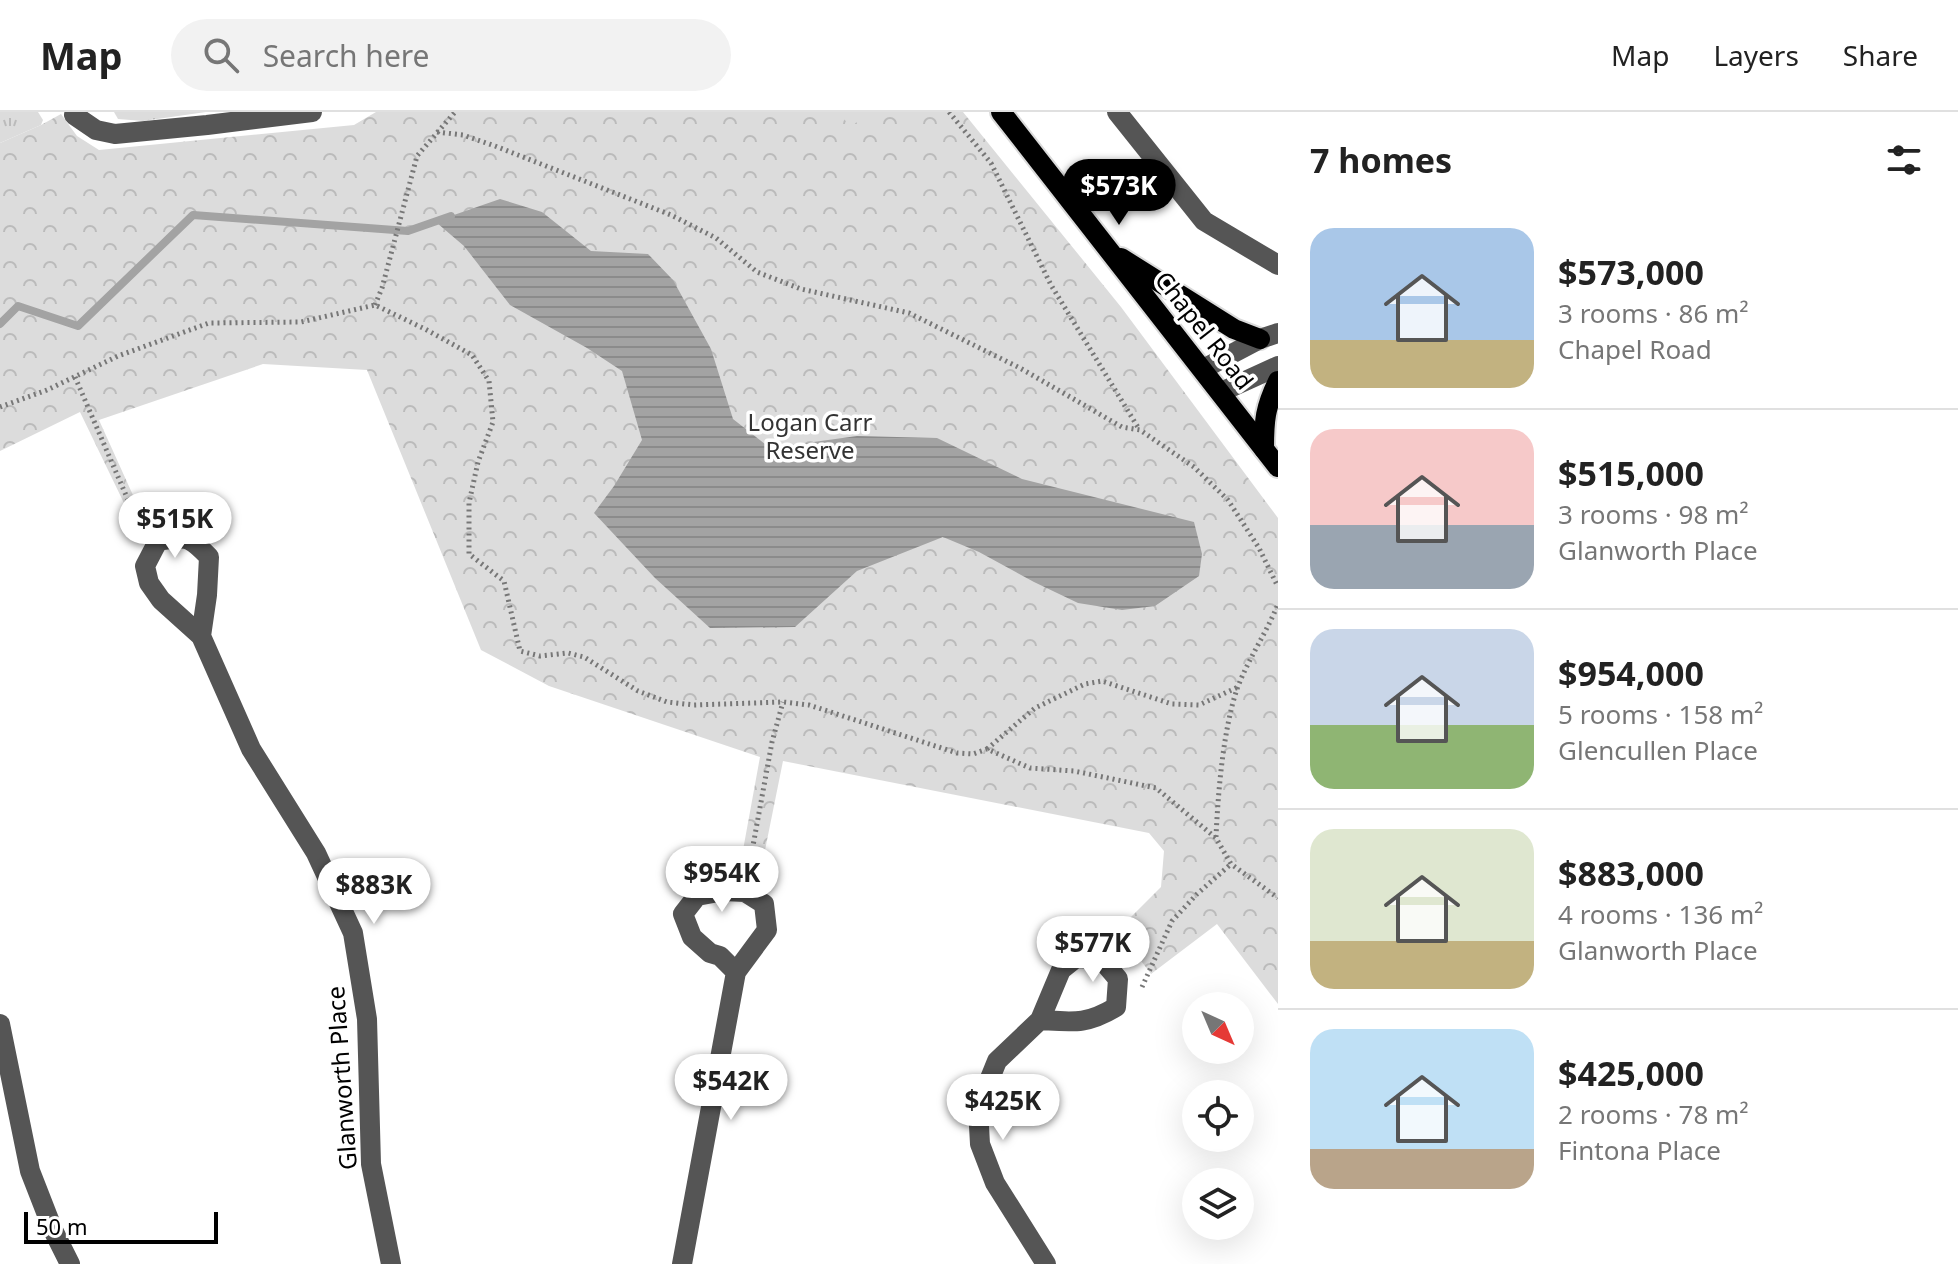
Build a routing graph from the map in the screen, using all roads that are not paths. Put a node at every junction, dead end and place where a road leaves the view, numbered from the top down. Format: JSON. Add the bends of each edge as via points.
{"nodes":[{"id":1,"x":312,"y":112,"type":"edge"},
{"id":2,"x":1001,"y":112,"type":"edge"},
{"id":3,"x":1117,"y":112,"type":"edge"},
{"id":4,"x":74,"y":115,"type":"dead end"},
{"id":5,"x":1111,"y":252,"type":"junction"},
{"id":6,"x":1276,"y":267,"type":"edge"},
{"id":7,"x":1273,"y":333,"type":"edge"},
{"id":8,"x":1278,"y":366,"type":"edge"},
{"id":9,"x":1203,"y":369,"type":"junction"},
{"id":10,"x":1278,"y":381,"type":"edge"},
{"id":11,"x":1221,"y":392,"type":"junction"},
{"id":12,"x":1264,"y":449,"type":"junction"},
{"id":13,"x":1278,"y":467,"type":"edge"},
{"id":14,"x":201,"y":636,"type":"junction"},
{"id":15,"x":736,"y":972,"type":"junction"},
{"id":16,"x":1040,"y":1020,"type":"dead end"},
{"id":17,"x":0,"y":1024,"type":"edge"},
{"id":18,"x":70,"y":1264,"type":"edge"},
{"id":19,"x":391,"y":1264,"type":"edge"},
{"id":20,"x":682,"y":1264,"type":"edge"},
{"id":21,"x":1046,"y":1264,"type":"edge"}],
"edges":[{"from":1,"to":4,"type":"street","via":[[115,134],[96,130]]},
{"from":2,"to":5,"type":"main road","name":"Chapel Road"},
{"from":3,"to":6,"type":"street","via":[[1204,221]]},
{"from":5,"to":7,"type":"main road","via":[[1234,329]]},
{"from":5,"to":9,"type":"main road","name":"Chapel Road"},
{"from":7,"to":9,"type":"street"},
{"from":8,"to":11,"type":"street"},
{"from":9,"to":11,"type":"main road","name":"Chapel Road"},
{"from":10,"to":12,"type":"main road","via":[[1264,418]]},
{"from":11,"to":12,"type":"main road","name":"Chapel Road"},
{"from":12,"to":13,"type":"main road","name":"Chapel Road"},
{"from":14,"to":14,"type":"street","name":"Glanworth Place","via":[[149,583],[145,566],[158,541],[181,537],[209,557]]},
{"from":14,"to":19,"type":"street","name":"Glanworth Place","via":[[251,749],[316,853],[353,933],[367,1019],[371,1164]]},
{"from":15,"to":15,"type":"street","via":[[692,937],[683,914],[697,896],[745,892],[764,904],[767,930]]},
{"from":15,"to":20,"type":"street"},
{"from":16,"to":21,"type":"street","via":[[997,1061],[978,1108],[980,1144],[995,1183]]},
{"from":17,"to":18,"type":"street","via":[[30,1171]]}]}
